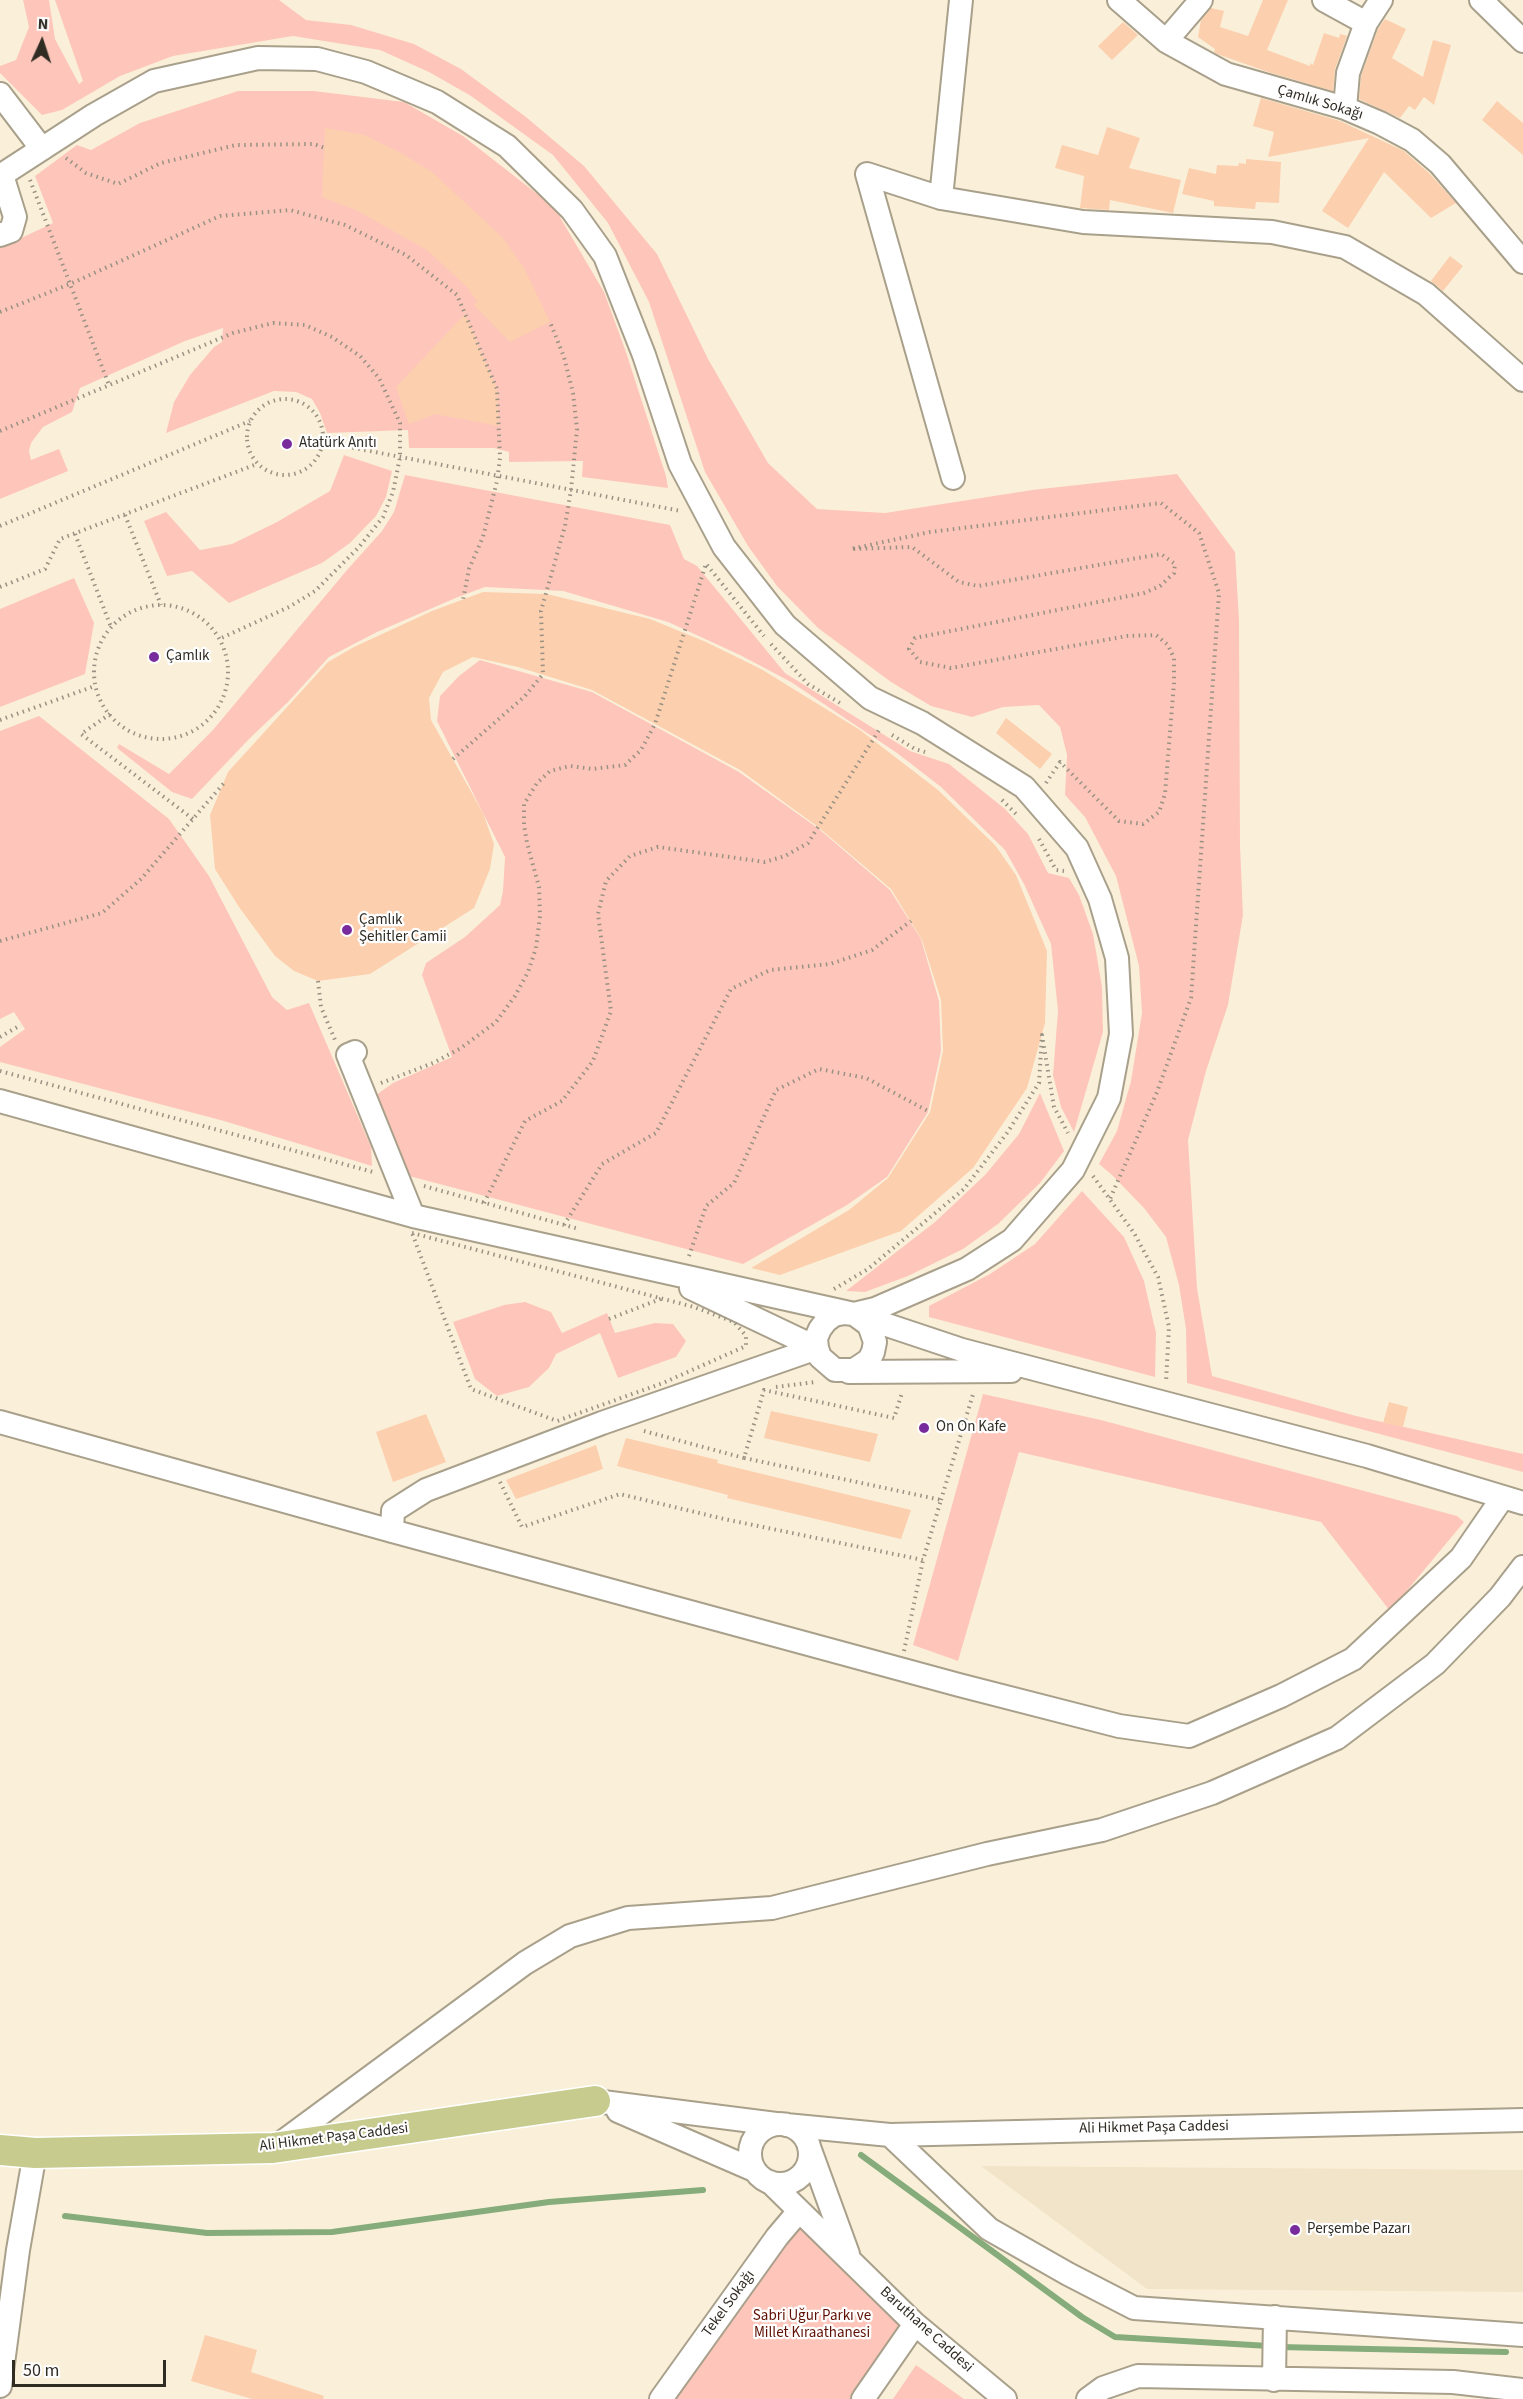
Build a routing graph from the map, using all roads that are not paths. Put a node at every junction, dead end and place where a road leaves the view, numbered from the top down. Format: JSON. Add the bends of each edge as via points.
{"nodes":[{"id":1,"x":961,"y":0,"type":"edge"},
{"id":2,"x":1201,"y":0,"type":"edge"},
{"id":3,"x":1324,"y":0,"type":"edge"},
{"id":4,"x":1381,"y":0,"type":"edge"},
{"id":5,"x":1481,"y":0,"type":"edge"},
{"id":6,"x":1128,"y":4,"type":"edge"},
{"id":7,"x":1366,"y":22,"type":"junction"},
{"id":8,"x":1166,"y":41,"type":"junction"},
{"id":9,"x":1523,"y":41,"type":"edge"},
{"id":10,"x":0,"y":94,"type":"edge"},
{"id":11,"x":1345,"y":108,"type":"junction"},
{"id":12,"x":49,"y":156,"type":"junction"},
{"id":13,"x":3,"y":180,"type":"edge"},
{"id":14,"x":941,"y":198,"type":"junction"},
{"id":15,"x":0,"y":235,"type":"edge"},
{"id":16,"x":1523,"y":262,"type":"edge"},
{"id":17,"x":1523,"y":380,"type":"edge"},
{"id":18,"x":953,"y":478,"type":"dead end"},
{"id":19,"x":347,"y":1051,"type":"road end"},
{"id":20,"x":0,"y":1101,"type":"edge"},
{"id":21,"x":413,"y":1216,"type":"junction"},
{"id":22,"x":668,"y":1282,"type":"junction"},
{"id":23,"x":854,"y":1314,"type":"junction"},
{"id":24,"x":817,"y":1348,"type":"junction"},
{"id":25,"x":845,"y":1372,"type":"junction"},
{"id":26,"x":1046,"y":1372,"type":"junction"},
{"id":27,"x":0,"y":1422,"type":"edge"},
{"id":28,"x":1513,"y":1500,"type":"edge"},
{"id":29,"x":392,"y":1531,"type":"junction"},
{"id":30,"x":1523,"y":1567,"type":"edge"},
{"id":31,"x":595,"y":2101,"type":"junction"},
{"id":32,"x":1523,"y":2120,"type":"edge"},
{"id":33,"x":781,"y":2124,"type":"junction"},
{"id":34,"x":890,"y":2134,"type":"junction"},
{"id":35,"x":808,"y":2143,"type":"junction"},
{"id":36,"x":273,"y":2148,"type":"junction"},
{"id":37,"x":0,"y":2150,"type":"edge"},
{"id":38,"x":35,"y":2153,"type":"junction"},
{"id":39,"x":762,"y":2176,"type":"junction"},
{"id":40,"x":799,"y":2211,"type":"junction"},
{"id":41,"x":9,"y":2252,"type":"edge"},
{"id":42,"x":850,"y":2258,"type":"junction"},
{"id":43,"x":5,"y":2315,"type":"edge"},
{"id":44,"x":1275,"y":2317,"type":"junction"},
{"id":45,"x":915,"y":2324,"type":"junction"},
{"id":46,"x":1523,"y":2335,"type":"edge"},
{"id":47,"x":1274,"y":2380,"type":"junction"},
{"id":48,"x":0,"y":2386,"type":"edge"},
{"id":49,"x":1446,"y":2390,"type":"edge"},
{"id":50,"x":1523,"y":2390,"type":"edge"},
{"id":51,"x":661,"y":2399,"type":"edge"},
{"id":52,"x":863,"y":2399,"type":"edge"},
{"id":53,"x":1005,"y":2399,"type":"edge"},
{"id":54,"x":1088,"y":2399,"type":"edge"}],
"edges":[{"from":1,"to":14,"type":"street"},
{"from":2,"to":8,"type":"street"},
{"from":3,"to":7,"type":"street"},
{"from":4,"to":7,"type":"street"},
{"from":5,"to":9,"type":"street"},
{"from":6,"to":8,"type":"street","name":"Çamlık Sokağı"},
{"from":7,"to":11,"type":"street","via":[[1348,73]]},
{"from":8,"to":11,"type":"street","name":"Çamlık Sokağı","via":[[1226,74]]},
{"from":10,"to":12,"type":"street"},
{"from":11,"to":16,"type":"street","name":"Çamlık Sokağı","via":[[1412,141],[1440,164]]},
{"from":12,"to":13,"type":"street"},
{"from":12,"to":23,"type":"street","via":[[94,115],[154,81],[258,58],[317,59],[366,72],[437,102],[507,146],[572,210],[605,255],[680,464],[724,547],[785,625],[870,698],[922,723],[1024,787],[1077,848],[1100,899],[1117,958],[1121,1034],[1109,1098],[1073,1170],[1012,1240],[968,1269],[875,1309]]},
{"from":13,"to":15,"type":"street","via":[[15,217],[11,231]]},
{"from":14,"to":17,"type":"street","via":[[1083,222],[1272,232],[1345,247],[1426,294]]},
{"from":14,"to":18,"type":"street","via":[[867,174]]},
{"from":19,"to":21,"type":"street"},
{"from":20,"to":21,"type":"street"},
{"from":21,"to":22,"type":"street"},
{"from":22,"to":23,"type":"street"},
{"from":22,"to":24,"type":"street"},
{"from":23,"to":24,"type":"street","via":[[844,1313],[826,1321],[816,1338]]},
{"from":23,"to":25,"type":"street","via":[[869,1325],[875,1342],[869,1360]]},
{"from":23,"to":26,"type":"street","via":[[962,1350]]},
{"from":24,"to":25,"type":"street","via":[[827,1365]]},
{"from":24,"to":29,"type":"street","via":[[426,1490],[393,1511]]},
{"from":25,"to":26,"type":"street"},
{"from":26,"to":28,"type":"street","via":[[1367,1456]]},
{"from":27,"to":29,"type":"street"},
{"from":28,"to":29,"type":"street","via":[[1461,1558],[1353,1659],[1189,1736],[1108,1724]]},
{"from":30,"to":36,"type":"street","via":[[1500,1597],[1435,1664],[1336,1738],[1212,1793],[1102,1830],[987,1854],[772,1908],[628,1918],[570,1936],[525,1963]]},
{"from":31,"to":33,"type":"street","name":"Ali Hikmet Paşa Caddesi"},
{"from":31,"to":36,"type":"main road","name":"Ali Hikmet Paşa Caddesi"},
{"from":31,"to":39,"type":"street"},
{"from":32,"to":34,"type":"street","name":"Ali Hikmet Paşa Caddesi"},
{"from":33,"to":34,"type":"street","name":"Ali Hikmet Paşa Caddesi"},
{"from":33,"to":35,"type":"street","via":[[795,2128]]},
{"from":33,"to":39,"type":"street","via":[[767,2127],[753,2141],[750,2161]]},
{"from":34,"to":44,"type":"street","via":[[989,2229],[1134,2308]]},
{"from":35,"to":39,"type":"street","via":[[809,2162],[798,2178],[780,2184]]},
{"from":35,"to":42,"type":"street"},
{"from":36,"to":38,"type":"main road","name":"Ali Hikmet Paşa Caddesi"},
{"from":37,"to":38,"type":"main road","name":"Ali Hikmet Paşa Caddesi"},
{"from":38,"to":41,"type":"street"},
{"from":39,"to":40,"type":"street","name":"Baruthane Caddesi"},
{"from":40,"to":42,"type":"street","name":"Baruthane Caddesi"},
{"from":40,"to":51,"type":"street","name":"Tekel Sokağı"},
{"from":41,"to":43,"type":"street"},
{"from":42,"to":45,"type":"street","name":"Baruthane Caddesi"},
{"from":43,"to":48,"type":"street"},
{"from":44,"to":46,"type":"street"},
{"from":44,"to":47,"type":"street"},
{"from":45,"to":52,"type":"street"},
{"from":45,"to":53,"type":"street","name":"Baruthane Caddesi"},
{"from":47,"to":49,"type":"street"},
{"from":47,"to":54,"type":"street","via":[[1138,2376],[1103,2388]]},
{"from":49,"to":50,"type":"street"}]}
